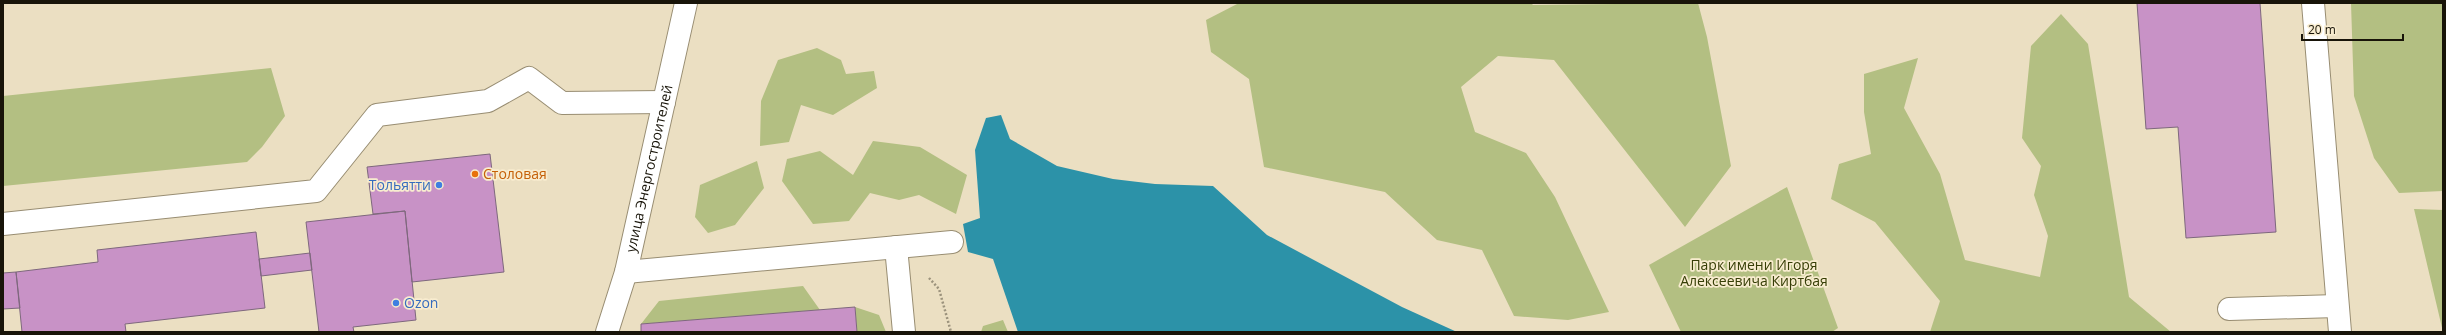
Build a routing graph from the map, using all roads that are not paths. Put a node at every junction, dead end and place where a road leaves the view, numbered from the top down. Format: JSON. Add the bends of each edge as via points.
{"nodes":[{"id":1,"x":686,"y":3,"type":"edge"},
{"id":2,"x":2313,"y":3,"type":"edge"},
{"id":3,"x":664,"y":102,"type":"junction"},
{"id":4,"x":3,"y":224,"type":"edge"},
{"id":5,"x":952,"y":242,"type":"dead end"},
{"id":6,"x":896,"y":248,"type":"junction"},
{"id":7,"x":626,"y":272,"type":"junction"},
{"id":8,"x":2338,"y":306,"type":"junction"},
{"id":9,"x":2229,"y":309,"type":"dead end"},
{"id":10,"x":607,"y":332,"type":"edge"},
{"id":11,"x":904,"y":332,"type":"edge"},
{"id":12,"x":2340,"y":332,"type":"edge"}],
"edges":[{"from":1,"to":3,"type":"street","name":"улица Энергостроителей"},
{"from":2,"to":8,"type":"street"},
{"from":3,"to":4,"type":"street","via":[[562,103],[529,78],[488,101],[377,115],[316,191]]},
{"from":3,"to":7,"type":"street","name":"улица Энергостроителей"},
{"from":5,"to":6,"type":"street"},
{"from":6,"to":7,"type":"street"},
{"from":6,"to":11,"type":"street"},
{"from":7,"to":10,"type":"street","name":"улица Энергостроителей"},
{"from":8,"to":9,"type":"street"},
{"from":8,"to":12,"type":"street"}]}
